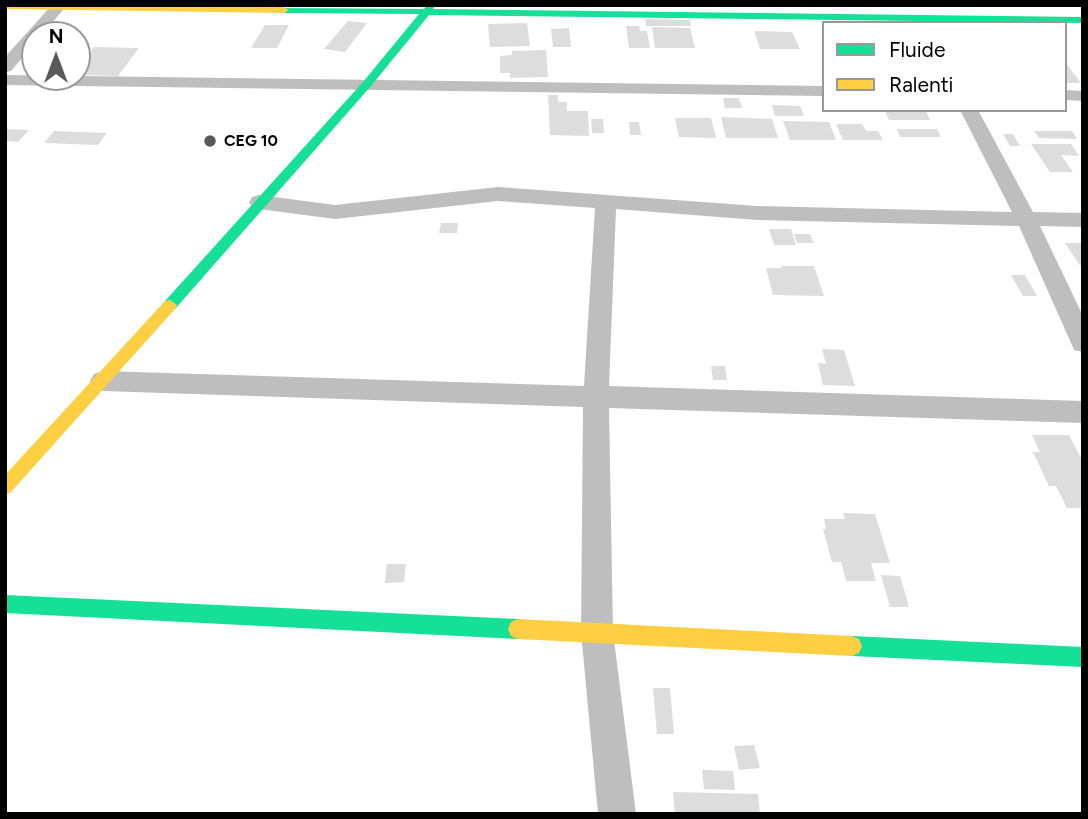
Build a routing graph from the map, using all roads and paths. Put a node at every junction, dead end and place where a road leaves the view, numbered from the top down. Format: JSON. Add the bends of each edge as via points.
{"nodes":[{"id":1,"x":5,"y":6,"type":"edge"},
{"id":2,"x":59,"y":6,"type":"edge"},
{"id":3,"x":429,"y":8,"type":"edge"},
{"id":4,"x":916,"y":20,"type":"edge"},
{"id":5,"x":1083,"y":20,"type":"edge"},
{"id":6,"x":5,"y":67,"type":"edge"},
{"id":7,"x":5,"y":80,"type":"edge"},
{"id":8,"x":367,"y":84,"type":"junction"},
{"id":9,"x":822,"y":91,"type":"edge"},
{"id":10,"x":970,"y":112,"type":"edge"},
{"id":11,"x":606,"y":201,"type":"junction"},
{"id":12,"x":259,"y":202,"type":"junction"},
{"id":13,"x":1027,"y":220,"type":"junction"},
{"id":14,"x":1083,"y":220,"type":"edge"},
{"id":15,"x":1083,"y":342,"type":"edge"},
{"id":16,"x":103,"y":381,"type":"junction"},
{"id":17,"x":596,"y":396,"type":"junction"},
{"id":18,"x":1083,"y":412,"type":"edge"},
{"id":19,"x":5,"y":487,"type":"edge"},
{"id":20,"x":5,"y":604,"type":"edge"},
{"id":21,"x":597,"y":632,"type":"junction"},
{"id":22,"x":1083,"y":657,"type":"edge"},
{"id":23,"x":617,"y":814,"type":"edge"}],
"edges":[{"from":1,"to":2,"type":"street"},
{"from":2,"to":3,"type":"street"},
{"from":2,"to":6,"type":"street"},
{"from":3,"to":4,"type":"street"},
{"from":3,"to":8,"type":"street"},
{"from":4,"to":5,"type":"street"},
{"from":7,"to":8,"type":"street"},
{"from":8,"to":9,"type":"street"},
{"from":8,"to":12,"type":"street"},
{"from":10,"to":13,"type":"street"},
{"from":11,"to":12,"type":"street","via":[[498,194],[335,212]]},
{"from":11,"to":13,"type":"street","via":[[757,212]]},
{"from":11,"to":17,"type":"street"},
{"from":12,"to":16,"type":"street"},
{"from":13,"to":14,"type":"street"},
{"from":13,"to":15,"type":"street"},
{"from":16,"to":17,"type":"street"},
{"from":16,"to":19,"type":"street"},
{"from":17,"to":18,"type":"street"},
{"from":17,"to":21,"type":"street"},
{"from":20,"to":21,"type":"street"},
{"from":21,"to":22,"type":"street"},
{"from":21,"to":23,"type":"street"}]}
